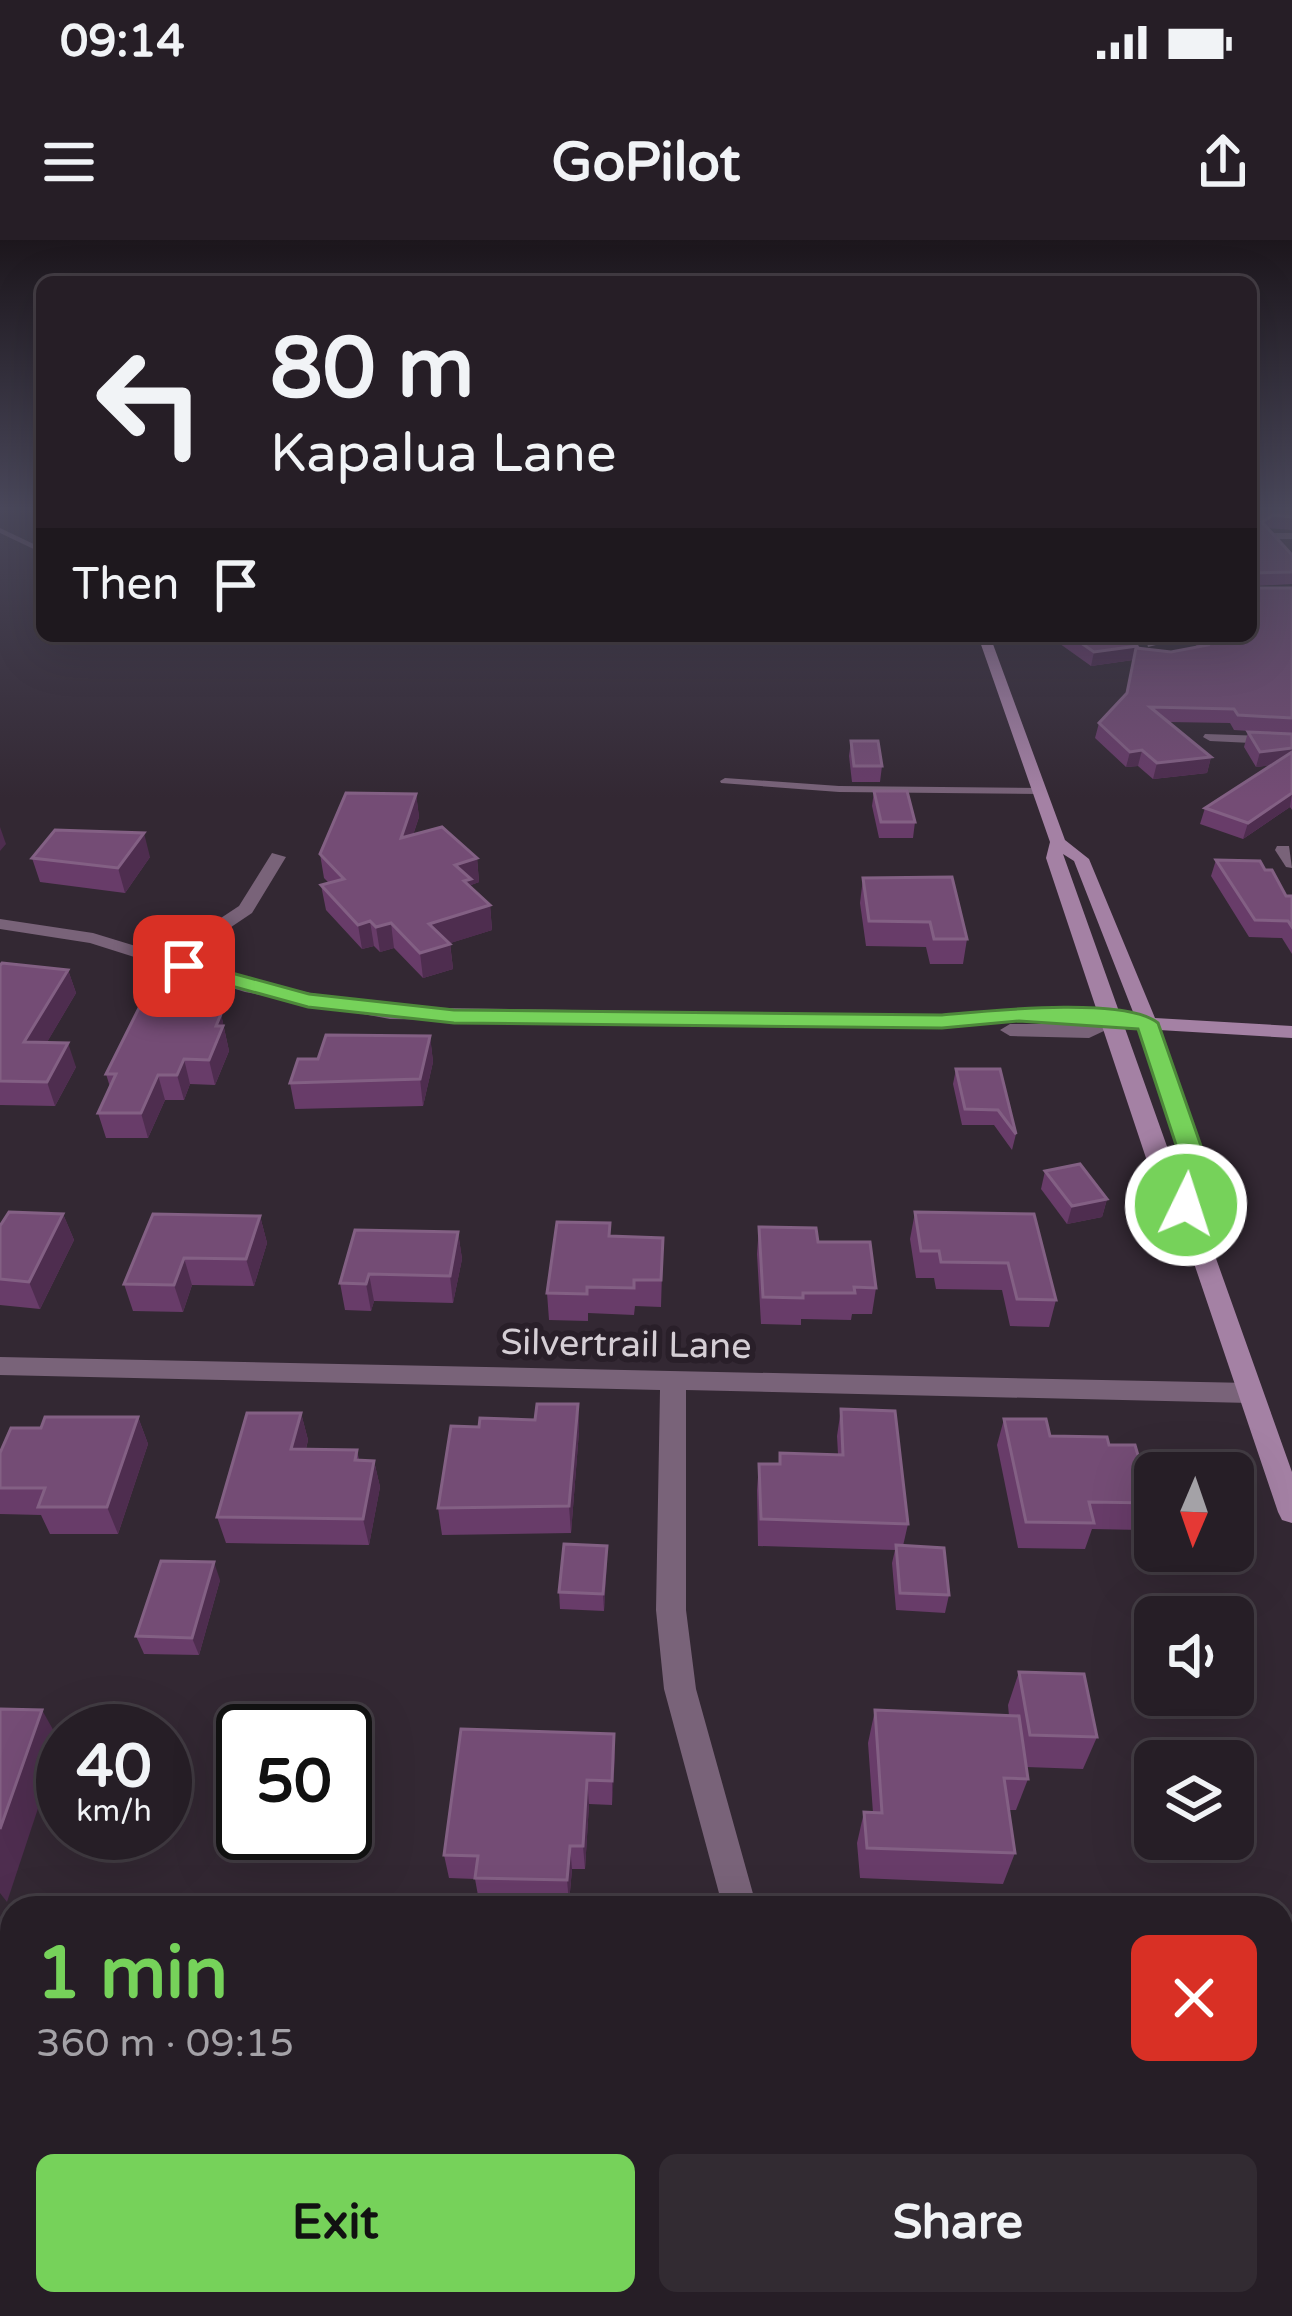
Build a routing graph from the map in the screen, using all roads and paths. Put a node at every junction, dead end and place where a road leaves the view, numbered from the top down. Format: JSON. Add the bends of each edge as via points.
{"nodes":[{"id":1,"x":986,"y":642,"type":"edge"},
{"id":2,"x":1210,"y":737,"type":"dead end"},
{"id":3,"x":1292,"y":741,"type":"edge"},
{"id":4,"x":725,"y":781,"type":"dead end"},
{"id":5,"x":1040,"y":791,"type":"junction"},
{"id":6,"x":1058,"y":842,"type":"junction"},
{"id":7,"x":1292,"y":850,"type":"edge"},
{"id":8,"x":278,"y":857,"type":"dead end"},
{"id":9,"x":1292,"y":863,"type":"edge"},
{"id":10,"x":0,"y":924,"type":"edge"},
{"id":11,"x":168,"y":961,"type":"junction"},
{"id":12,"x":1113,"y":1022,"type":"junction"},
{"id":13,"x":1147,"y":1023,"type":"junction"},
{"id":14,"x":1292,"y":1032,"type":"edge"},
{"id":15,"x":1186,"y":1205,"type":"junction"},
{"id":16,"x":0,"y":1366,"type":"edge"},
{"id":17,"x":673,"y":1379,"type":"junction"},
{"id":18,"x":1250,"y":1393,"type":"junction"},
{"id":19,"x":1292,"y":1511,"type":"edge"},
{"id":20,"x":737,"y":1896,"type":"edge"}],
"edges":[{"from":1,"to":5,"type":"main road"},
{"from":2,"to":3,"type":"street"},
{"from":4,"to":5,"type":"lane"},
{"from":5,"to":6,"type":"main road"},
{"from":6,"to":12,"type":"main road","via":[[1054,858]]},
{"from":6,"to":13,"type":"main road","via":[[1081,859]]},
{"from":7,"to":9,"type":"street","via":[[1283,850]]},
{"from":8,"to":11,"type":"street","via":[[246,909]]},
{"from":10,"to":11,"type":"street","via":[[92,938]]},
{"from":11,"to":12,"type":"street","via":[[292,997],[390,1012],[1089,1032]]},
{"from":12,"to":13,"type":"main road"},
{"from":12,"to":15,"type":"main road","via":[[1164,1179]]},
{"from":13,"to":14,"type":"main road"},
{"from":13,"to":15,"type":"main road","via":[[1195,1163]]},
{"from":15,"to":18,"type":"main road"},
{"from":16,"to":17,"type":"street","name":"Silvertrail Lane"},
{"from":17,"to":18,"type":"street","name":"Silvertrail Lane"},
{"from":17,"to":20,"type":"street","via":[[671,1610],[680,1688]]},
{"from":18,"to":19,"type":"main road"}]}
